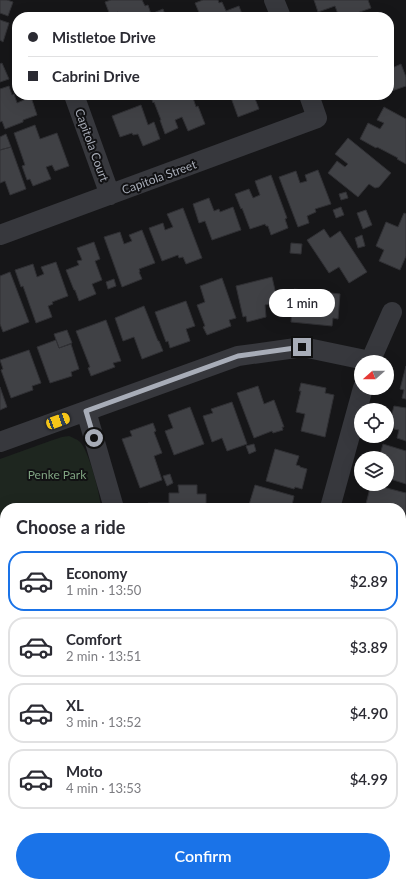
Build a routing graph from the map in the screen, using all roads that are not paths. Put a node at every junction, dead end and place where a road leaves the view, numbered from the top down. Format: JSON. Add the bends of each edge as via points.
{"nodes":[{"id":1,"x":274,"y":0,"type":"edge"},
{"id":2,"x":279,"y":12,"type":"edge"},
{"id":3,"x":76,"y":100,"type":"edge"},
{"id":4,"x":311,"y":100,"type":"edge"},
{"id":5,"x":110,"y":195,"type":"junction"},
{"id":6,"x":0,"y":235,"type":"edge"},
{"id":7,"x":392,"y":312,"type":"dead end"},
{"id":8,"x":373,"y":355,"type":"edge"},
{"id":9,"x":354,"y":358,"type":"edge"},
{"id":10,"x":361,"y":395,"type":"edge"},
{"id":11,"x":86,"y":411,"type":"junction"},
{"id":12,"x":0,"y":442,"type":"edge"},
{"id":13,"x":113,"y":503,"type":"edge"},
{"id":14,"x":331,"y":503,"type":"edge"}],
"edges":[{"from":1,"to":2,"type":"street"},
{"from":3,"to":5,"type":"street","name":"Capitola Court"},
{"from":4,"to":5,"type":"street","name":"Capitola Street","via":[[317,118]]},
{"from":5,"to":6,"type":"street","name":"Capitola Street"},
{"from":7,"to":8,"type":"street"},
{"from":9,"to":11,"type":"street","via":[[302,347],[238,356]]},
{"from":10,"to":14,"type":"street"},
{"from":11,"to":12,"type":"street"},
{"from":11,"to":13,"type":"street"}]}
